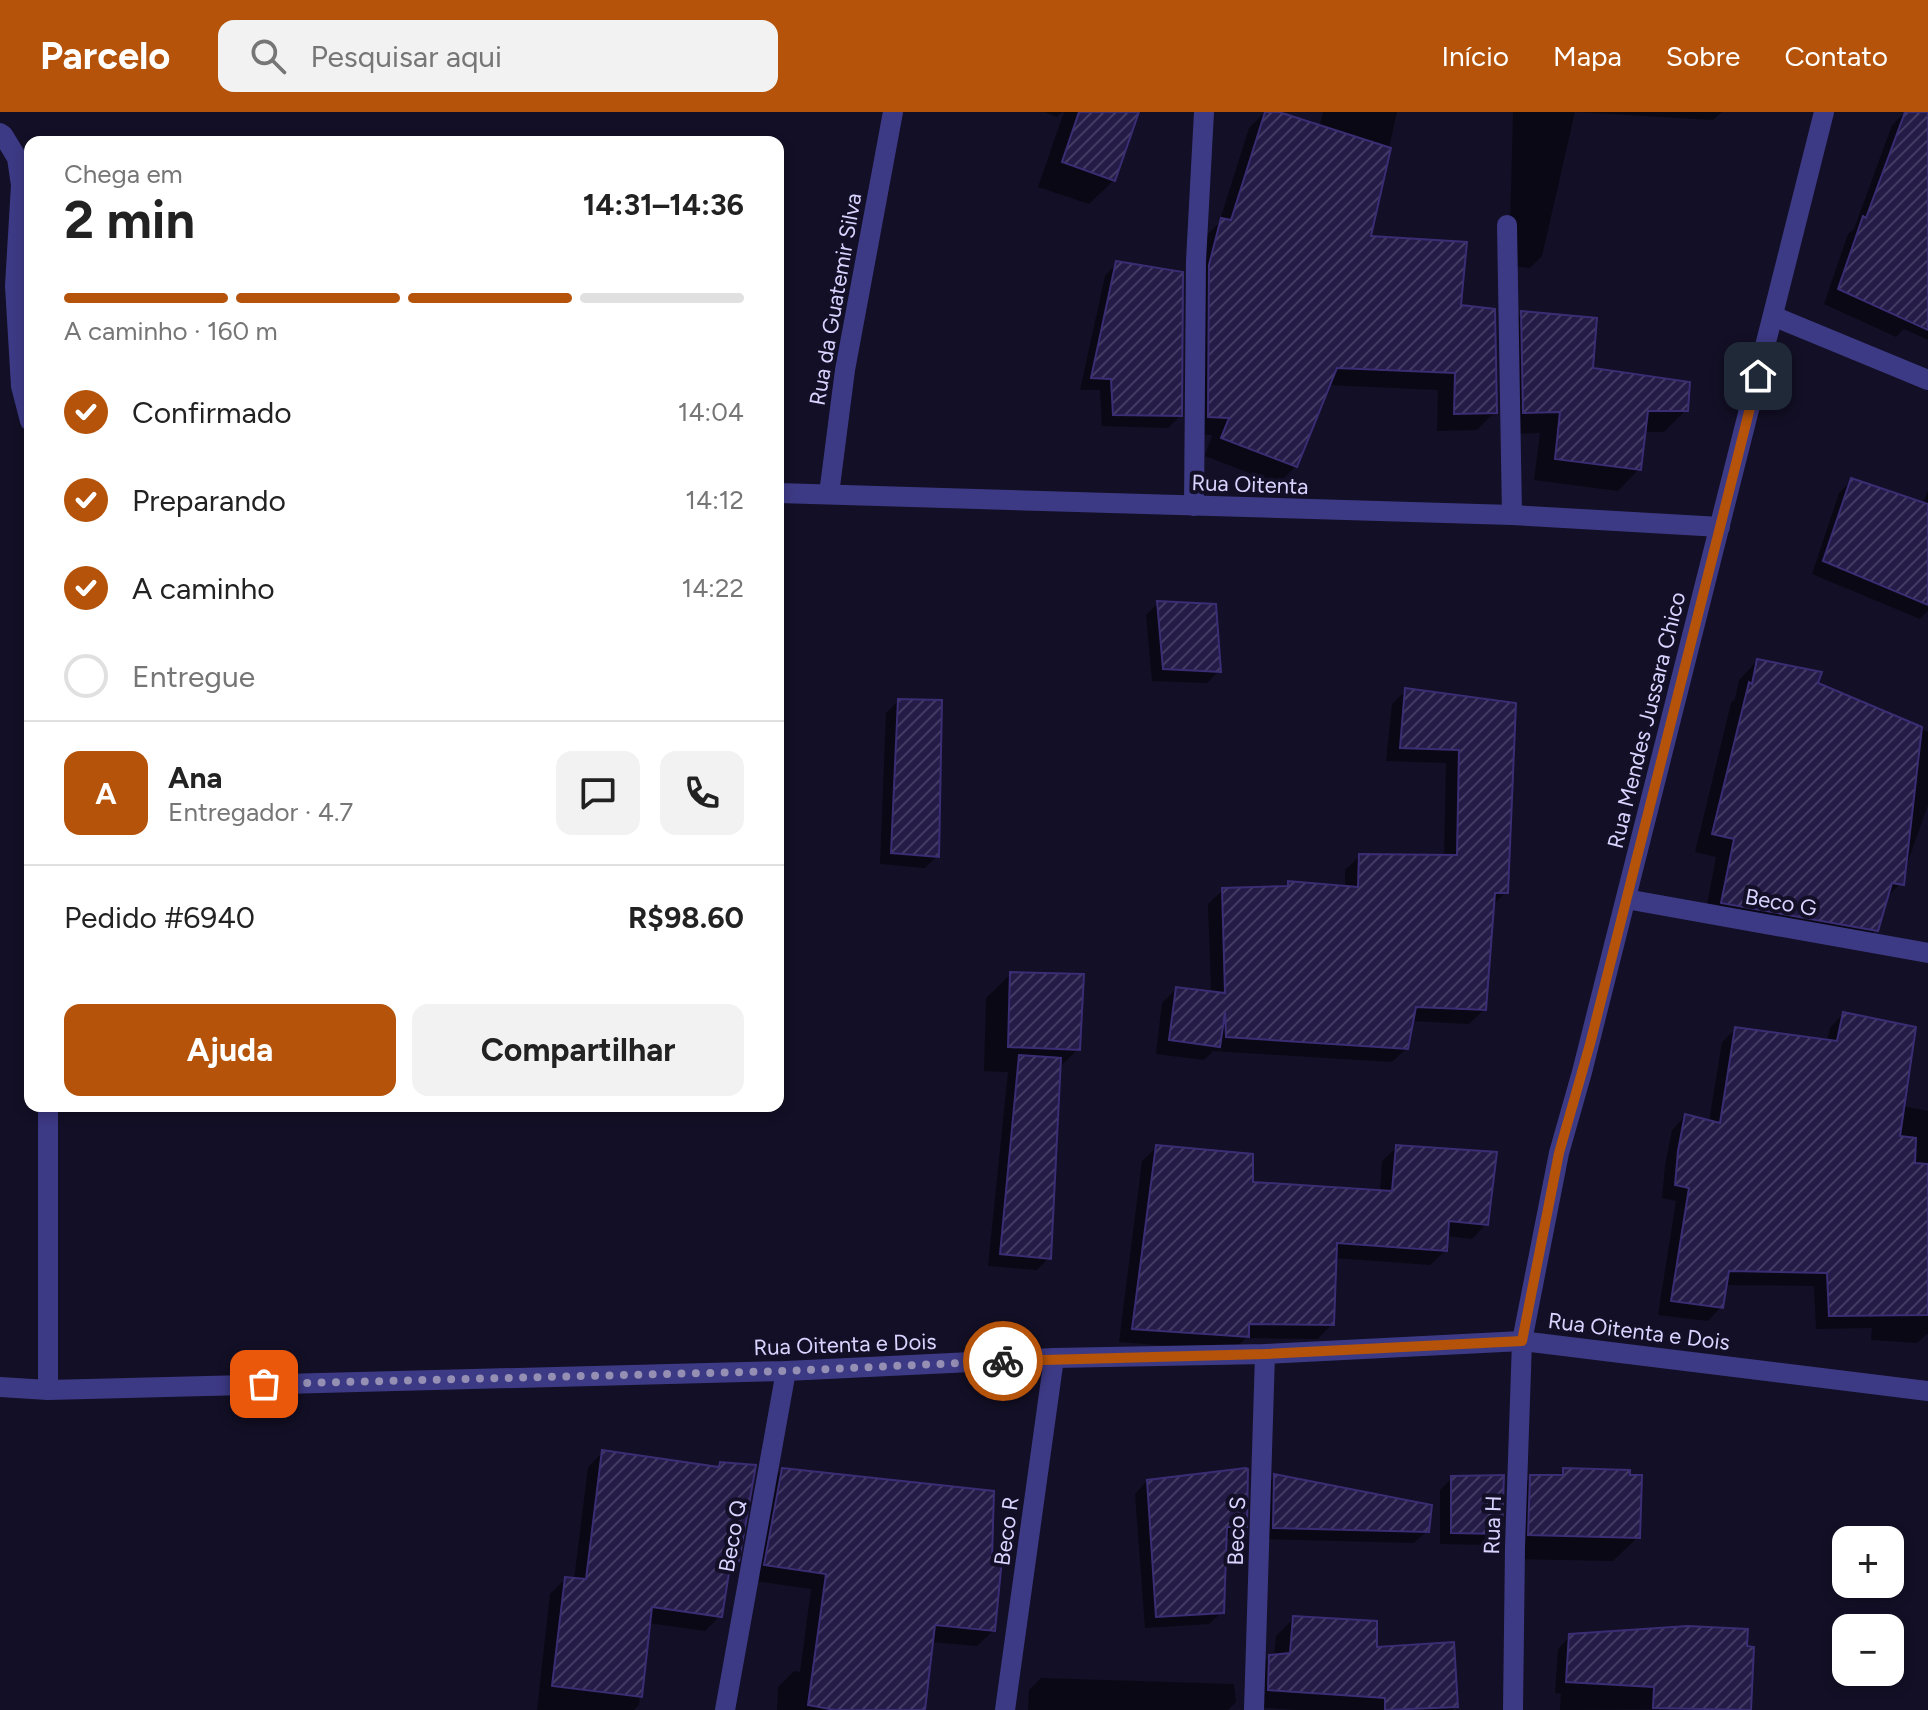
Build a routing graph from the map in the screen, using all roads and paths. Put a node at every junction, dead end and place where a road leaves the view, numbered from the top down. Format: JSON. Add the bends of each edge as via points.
{"nodes":[{"id":1,"x":893,"y":112,"type":"edge"},
{"id":2,"x":1204,"y":112,"type":"edge"},
{"id":3,"x":1824,"y":112,"type":"edge"},
{"id":4,"x":0,"y":133,"type":"edge"},
{"id":5,"x":1507,"y":225,"type":"dead end"},
{"id":6,"x":1773,"y":316,"type":"junction"},
{"id":7,"x":1928,"y":380,"type":"edge"},
{"id":8,"x":24,"y":398,"type":"edge"},
{"id":9,"x":784,"y":493,"type":"edge"},
{"id":10,"x":829,"y":494,"type":"junction"},
{"id":11,"x":1194,"y":506,"type":"junction"},
{"id":12,"x":1512,"y":515,"type":"junction"},
{"id":13,"x":1720,"y":527,"type":"junction"},
{"id":14,"x":1626,"y":899,"type":"junction"},
{"id":15,"x":1928,"y":953,"type":"edge"},
{"id":16,"x":48,"y":1112,"type":"edge"},
{"id":17,"x":1522,"y":1341,"type":"junction"},
{"id":18,"x":1265,"y":1354,"type":"junction"},
{"id":19,"x":1054,"y":1358,"type":"junction"},
{"id":20,"x":786,"y":1371,"type":"junction"},
{"id":21,"x":0,"y":1387,"type":"edge"},
{"id":22,"x":48,"y":1390,"type":"junction"},
{"id":23,"x":1928,"y":1391,"type":"edge"},
{"id":24,"x":725,"y":1710,"type":"edge"},
{"id":25,"x":1005,"y":1710,"type":"edge"},
{"id":26,"x":1254,"y":1710,"type":"edge"},
{"id":27,"x":1513,"y":1710,"type":"edge"}],
"edges":[{"from":1,"to":10,"type":"street","name":"Rua da Guatemir Silva","via":[[845,370]]},
{"from":2,"to":11,"type":"street","via":[[1196,261]]},
{"from":3,"to":6,"type":"street","name":"Rua Mendes Jussara Chico"},
{"from":4,"to":8,"type":"street","via":[[17,158],[21,185],[15,286]]},
{"from":5,"to":12,"type":"street"},
{"from":6,"to":7,"type":"street"},
{"from":6,"to":13,"type":"street","name":"Rua Mendes Jussara Chico"},
{"from":9,"to":10,"type":"street","name":"Rua Oitenta"},
{"from":10,"to":11,"type":"street","name":"Rua Oitenta"},
{"from":11,"to":12,"type":"street","name":"Rua Oitenta"},
{"from":12,"to":13,"type":"street","name":"Rua Oitenta"},
{"from":13,"to":14,"type":"street","name":"Rua Mendes Jussara Chico"},
{"from":14,"to":15,"type":"street","name":"Beco G"},
{"from":14,"to":17,"type":"street","name":"Rua Mendes Jussara Chico","via":[[1559,1153]]},
{"from":16,"to":22,"type":"street"},
{"from":17,"to":18,"type":"street","name":"Rua Oitenta e Dois"},
{"from":17,"to":23,"type":"street","name":"Rua Oitenta e Dois"},
{"from":17,"to":27,"type":"street","name":"Rua H"},
{"from":18,"to":19,"type":"street","name":"Rua Oitenta e Dois"},
{"from":18,"to":26,"type":"street","name":"Beco S"},
{"from":19,"to":20,"type":"street","name":"Rua Oitenta e Dois"},
{"from":19,"to":25,"type":"street","name":"Beco R"},
{"from":20,"to":22,"type":"street","name":"Rua Oitenta e Dois"},
{"from":20,"to":24,"type":"street","name":"Beco Q"},
{"from":21,"to":22,"type":"street","name":"Rua Oitenta e Dois"}]}
